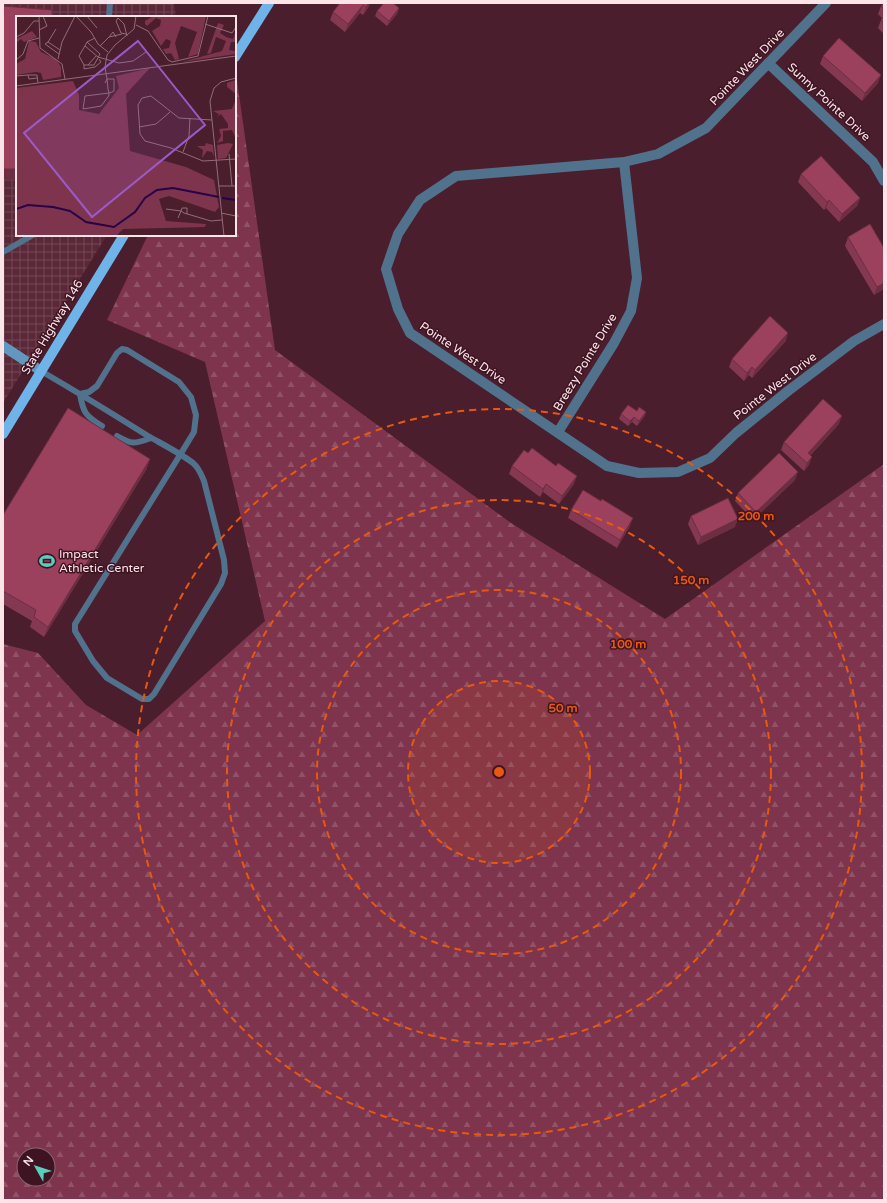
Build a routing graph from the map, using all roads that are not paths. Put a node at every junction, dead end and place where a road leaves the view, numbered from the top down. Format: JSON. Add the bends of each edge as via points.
{"nodes":[{"id":1,"x":110,"y":3,"type":"edge"},
{"id":2,"x":269,"y":3,"type":"edge"},
{"id":3,"x":826,"y":3,"type":"edge"},
{"id":4,"x":109,"y":16,"type":"edge"},
{"id":5,"x":236,"y":55,"type":"edge"},
{"id":6,"x":768,"y":63,"type":"junction"},
{"id":7,"x":624,"y":162,"type":"junction"},
{"id":8,"x":884,"y":181,"type":"edge"},
{"id":9,"x":32,"y":236,"type":"edge"},
{"id":10,"x":123,"y":236,"type":"edge"},
{"id":11,"x":3,"y":252,"type":"edge"},
{"id":12,"x":884,"y":324,"type":"edge"},
{"id":13,"x":3,"y":346,"type":"edge"},
{"id":14,"x":41,"y":371,"type":"junction"},
{"id":15,"x":80,"y":394,"type":"junction"},
{"id":16,"x":102,"y":426,"type":"dead end"},
{"id":17,"x":558,"y":432,"type":"junction"},
{"id":18,"x":3,"y":434,"type":"edge"},
{"id":19,"x":117,"y":436,"type":"dead end"},
{"id":20,"x":151,"y":438,"type":"junction"},
{"id":21,"x":180,"y":455,"type":"junction"}],
"edges":[{"from":1,"to":4,"type":"lane"},
{"from":2,"to":5,"type":"main road"},
{"from":3,"to":6,"type":"street","name":"Pointe West Drive"},
{"from":6,"to":7,"type":"street","name":"Pointe West Drive","via":[[706,128],[658,154]]},
{"from":6,"to":8,"type":"street","name":"Sunny Pointe Drive","via":[[873,162]]},
{"from":7,"to":17,"type":"street","name":"Breezy Pointe Drive","via":[[637,278],[630,311],[614,343]]},
{"from":7,"to":17,"type":"street","name":"Pointe West Drive","via":[[456,176],[420,200],[398,234],[386,269],[398,309],[410,333]]},
{"from":9,"to":11,"type":"lane"},
{"from":10,"to":14,"type":"main road","name":"State Highway 146"},
{"from":12,"to":17,"type":"street","name":"Pointe West Drive","via":[[854,341],[788,391],[736,433],[710,458],[678,472],[639,472],[607,466]]},
{"from":13,"to":14,"type":"street"},
{"from":14,"to":15,"type":"lane"},
{"from":14,"to":18,"type":"main road","name":"State Highway 146"},
{"from":15,"to":16,"type":"lane","via":[[85,414]]},
{"from":15,"to":20,"type":"lane"},
{"from":15,"to":21,"type":"lane","via":[[89,392],[97,386],[118,353],[122,349],[127,350],[179,382],[191,398],[196,415],[194,432]]},
{"from":19,"to":20,"type":"lane","via":[[129,443]]},
{"from":20,"to":21,"type":"lane"},
{"from":21,"to":21,"type":"lane","via":[[193,463],[204,481],[225,573],[221,584],[154,694],[149,699],[142,699],[107,678],[74,631],[75,624]]}]}
